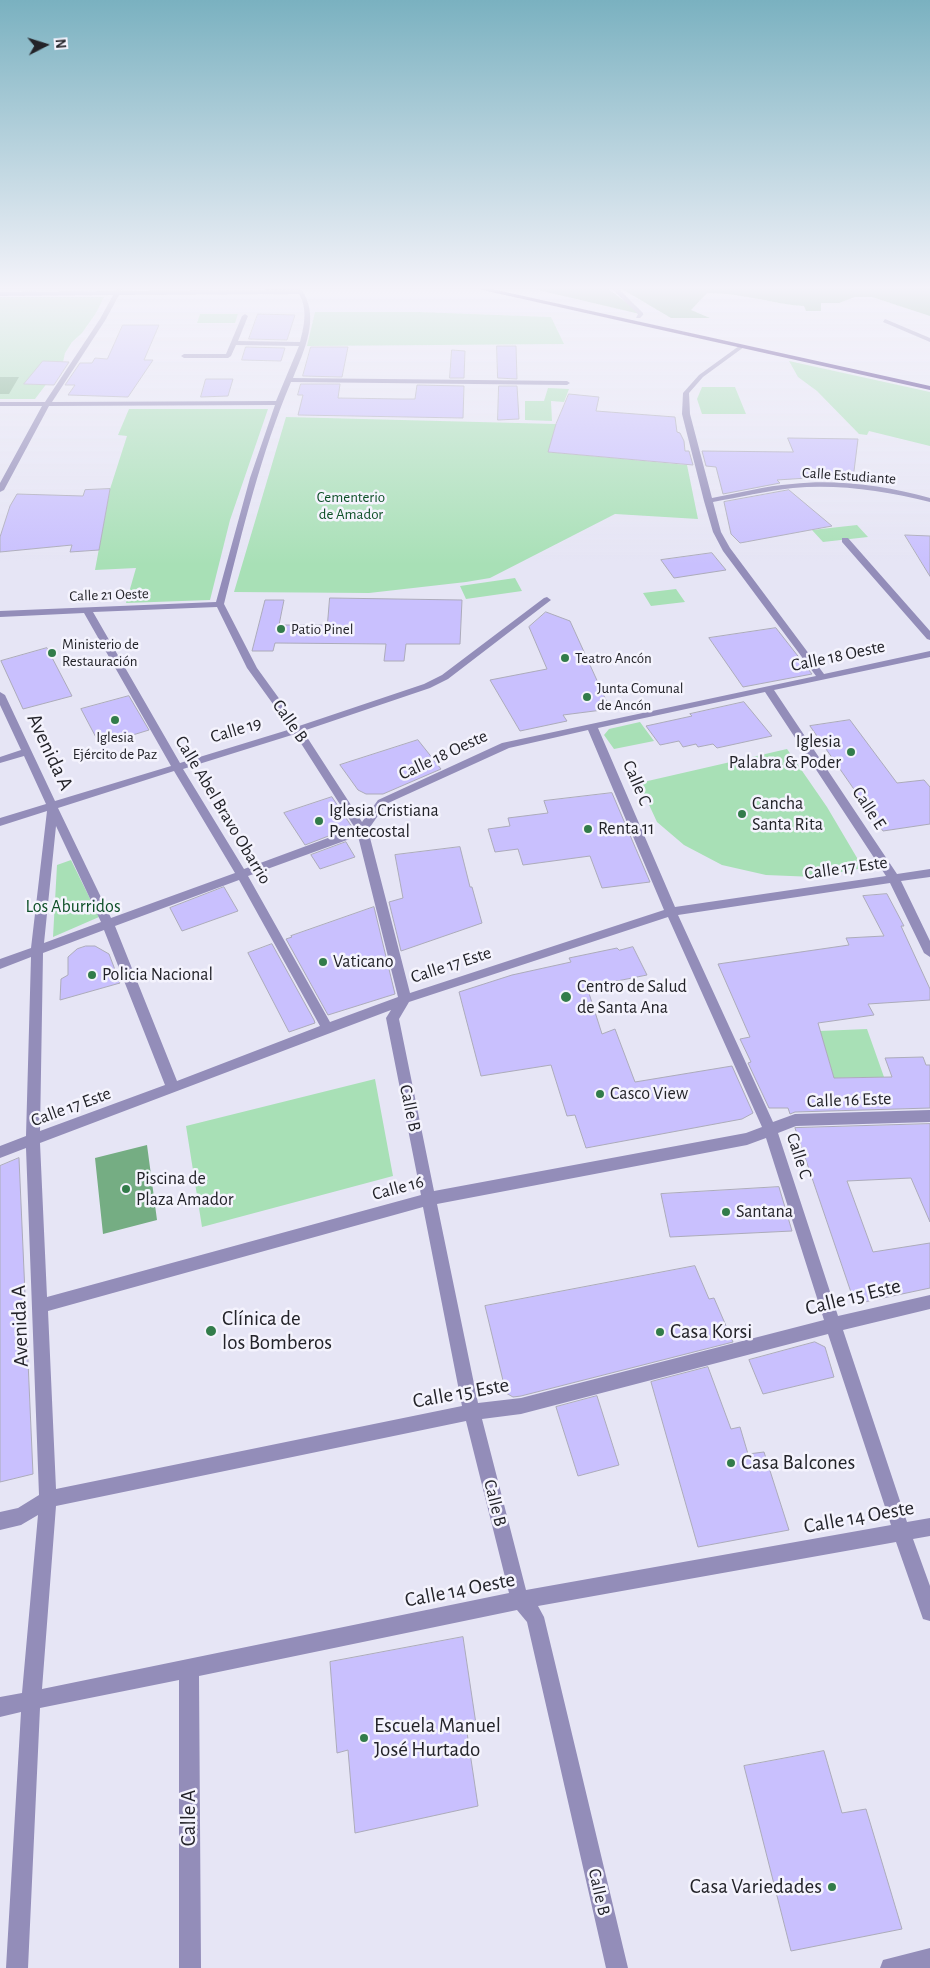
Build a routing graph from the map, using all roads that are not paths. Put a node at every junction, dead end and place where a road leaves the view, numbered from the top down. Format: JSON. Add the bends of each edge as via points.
{"nodes":[{"id":1,"x":290,"y":380,"type":"edge"},
{"id":2,"x":62,"y":381,"type":"edge"},
{"id":3,"x":368,"y":381,"type":"edge"},
{"id":4,"x":697,"y":381,"type":"edge"},
{"id":5,"x":897,"y":381,"type":"edge"},
{"id":6,"x":567,"y":383,"type":"dead end"},
{"id":7,"x":930,"y":388,"type":"edge"},
{"id":8,"x":279,"y":403,"type":"junction"},
{"id":9,"x":0,"y":404,"type":"edge"},
{"id":10,"x":47,"y":404,"type":"junction"},
{"id":11,"x":0,"y":490,"type":"edge"},
{"id":12,"x":930,"y":500,"type":"edge"},
{"id":13,"x":708,"y":501,"type":"junction"},
{"id":14,"x":846,"y":540,"type":"dead end"},
{"id":15,"x":547,"y":600,"type":"dead end"},
{"id":16,"x":220,"y":604,"type":"junction"},
{"id":17,"x":87,"y":610,"type":"junction"},
{"id":18,"x":0,"y":614,"type":"edge"},
{"id":19,"x":930,"y":637,"type":"edge"},
{"id":20,"x":930,"y":654,"type":"edge"},
{"id":21,"x":822,"y":676,"type":"junction"},
{"id":22,"x":768,"y":689,"type":"junction"},
{"id":23,"x":0,"y":694,"type":"edge"},
{"id":24,"x":592,"y":727,"type":"junction"},
{"id":25,"x":297,"y":730,"type":"junction"},
{"id":26,"x":27,"y":752,"type":"junction"},
{"id":27,"x":0,"y":760,"type":"edge"},
{"id":28,"x":177,"y":767,"type":"junction"},
{"id":29,"x":53,"y":806,"type":"junction"},
{"id":30,"x":0,"y":822,"type":"edge"},
{"id":31,"x":362,"y":830,"type":"junction"},
{"id":32,"x":930,"y":873,"type":"edge"},
{"id":33,"x":242,"y":874,"type":"junction"},
{"id":34,"x":894,"y":879,"type":"junction"},
{"id":35,"x":671,"y":912,"type":"junction"},
{"id":36,"x":108,"y":924,"type":"junction"},
{"id":37,"x":37,"y":950,"type":"junction"},
{"id":38,"x":930,"y":953,"type":"edge"},
{"id":39,"x":0,"y":964,"type":"edge"},
{"id":40,"x":405,"y":998,"type":"junction"},
{"id":41,"x":327,"y":1028,"type":"junction"},
{"id":42,"x":173,"y":1088,"type":"junction"},
{"id":43,"x":930,"y":1116,"type":"edge"},
{"id":44,"x":770,"y":1130,"type":"junction"},
{"id":45,"x":34,"y":1139,"type":"junction"},
{"id":46,"x":0,"y":1152,"type":"edge"},
{"id":47,"x":428,"y":1199,"type":"junction"},
{"id":48,"x":930,"y":1302,"type":"edge"},
{"id":49,"x":41,"y":1306,"type":"junction"},
{"id":50,"x":832,"y":1325,"type":"junction"},
{"id":51,"x":472,"y":1412,"type":"junction"},
{"id":52,"x":48,"y":1499,"type":"junction"},
{"id":53,"x":0,"y":1521,"type":"edge"},
{"id":54,"x":930,"y":1527,"type":"edge"},
{"id":55,"x":902,"y":1533,"type":"junction"},
{"id":56,"x":520,"y":1600,"type":"junction"},
{"id":57,"x":930,"y":1612,"type":"edge"},
{"id":58,"x":189,"y":1668,"type":"junction"},
{"id":59,"x":31,"y":1700,"type":"junction"},
{"id":60,"x":0,"y":1706,"type":"edge"},
{"id":61,"x":930,"y":1959,"type":"edge"},
{"id":62,"x":17,"y":1968,"type":"edge"},
{"id":63,"x":190,"y":1968,"type":"edge"},
{"id":64,"x":617,"y":1968,"type":"edge"},
{"id":65,"x":891,"y":1968,"type":"edge"}],
"edges":[{"from":1,"to":8,"type":"street"},
{"from":2,"to":10,"type":"street"},
{"from":3,"to":6,"type":"street"},
{"from":4,"to":13,"type":"street","via":[[686,393],[686,414]]},
{"from":5,"to":7,"type":"highway"},
{"from":8,"to":10,"type":"street"},
{"from":8,"to":16,"type":"street"},
{"from":9,"to":10,"type":"street"},
{"from":10,"to":11,"type":"street"},
{"from":12,"to":13,"type":"street","name":"Calle Estudiante","via":[[894,492],[823,485],[792,486]]},
{"from":13,"to":21,"type":"street","via":[[726,549]]},
{"from":14,"to":19,"type":"street"},
{"from":15,"to":25,"type":"street","name":"Calle 19","via":[[445,677]]},
{"from":16,"to":17,"type":"street","name":"Calle 21 Oeste"},
{"from":16,"to":25,"type":"street","name":"Calle B","via":[[252,668]]},
{"from":17,"to":18,"type":"street","name":"Calle 21 Oeste"},
{"from":17,"to":28,"type":"street","name":"Calle Abel Bravo Obarrio"},
{"from":20,"to":21,"type":"street","name":"Calle 18 Oeste"},
{"from":21,"to":22,"type":"street","name":"Calle 18 Oeste"},
{"from":22,"to":24,"type":"street","name":"Calle 18 Oeste"},
{"from":22,"to":34,"type":"street","name":"Calle E"},
{"from":23,"to":26,"type":"street","name":"Avenida A"},
{"from":24,"to":31,"type":"street","name":"Calle 18 Oeste","via":[[506,745],[382,802]]},
{"from":24,"to":35,"type":"street","name":"Calle C"},
{"from":25,"to":28,"type":"street","name":"Calle 19"},
{"from":25,"to":31,"type":"street","name":"Calle B"},
{"from":26,"to":27,"type":"street"},
{"from":26,"to":29,"type":"street","name":"Avenida A"},
{"from":28,"to":29,"type":"street","name":"Calle 19"},
{"from":28,"to":33,"type":"street","name":"Calle Abel Bravo Obarrio"},
{"from":29,"to":30,"type":"street","name":"Calle 19"},
{"from":29,"to":36,"type":"street"},
{"from":29,"to":37,"type":"street","name":"Avenida A"},
{"from":31,"to":33,"type":"street"},
{"from":31,"to":40,"type":"street","name":"Calle B"},
{"from":32,"to":34,"type":"street","name":"Calle 17 Este"},
{"from":33,"to":36,"type":"street"},
{"from":33,"to":41,"type":"street","name":"Calle Abel Bravo Obarrio"},
{"from":34,"to":35,"type":"street","name":"Calle 17 Este"},
{"from":34,"to":38,"type":"street","name":"Calle E"},
{"from":35,"to":40,"type":"street","name":"Calle 17 Este"},
{"from":35,"to":44,"type":"street","name":"Calle C"},
{"from":36,"to":37,"type":"street"},
{"from":36,"to":42,"type":"street"},
{"from":37,"to":39,"type":"street"},
{"from":37,"to":45,"type":"street","name":"Avenida A"},
{"from":40,"to":41,"type":"street","name":"Calle 17 Este"},
{"from":40,"to":47,"type":"street","name":"Calle B","via":[[392,1018]]},
{"from":41,"to":42,"type":"street","name":"Calle 17 Este"},
{"from":42,"to":45,"type":"street","name":"Calle 17 Este"},
{"from":43,"to":44,"type":"street","name":"Calle 16 Este","via":[[795,1120]]},
{"from":44,"to":47,"type":"street","name":"Calle 16","via":[[747,1139]]},
{"from":44,"to":50,"type":"street","name":"Calle C"},
{"from":45,"to":46,"type":"street","name":"Calle 17 Este"},
{"from":45,"to":49,"type":"street","name":"Avenida A"},
{"from":47,"to":49,"type":"street","name":"Calle 16"},
{"from":47,"to":51,"type":"street","name":"Calle B"},
{"from":48,"to":50,"type":"street","name":"Calle 15 Este"},
{"from":49,"to":52,"type":"street","name":"Avenida A"},
{"from":50,"to":51,"type":"street","name":"Calle 15 Este","via":[[521,1406]]},
{"from":50,"to":55,"type":"street","name":"Calle C"},
{"from":51,"to":52,"type":"street","name":"Calle 15 Este"},
{"from":51,"to":56,"type":"street","name":"Calle B"},
{"from":52,"to":53,"type":"street","name":"Calle 15 Este","via":[[21,1516]]},
{"from":52,"to":59,"type":"street","name":"Avenida A"},
{"from":54,"to":55,"type":"street","name":"Calle 14 Oeste"},
{"from":55,"to":56,"type":"street","name":"Calle 14 Oeste"},
{"from":55,"to":57,"type":"street","name":"Calle C"},
{"from":56,"to":58,"type":"street","name":"Calle 14 Oeste"},
{"from":56,"to":64,"type":"street","name":"Calle B","via":[[535,1617]]},
{"from":58,"to":59,"type":"street","name":"Calle 14 Oeste"},
{"from":58,"to":63,"type":"street","name":"Calle A"},
{"from":59,"to":60,"type":"street","name":"Calle 14 Oeste"},
{"from":59,"to":62,"type":"street","name":"Avenida A"},
{"from":61,"to":65,"type":"street"}]}
